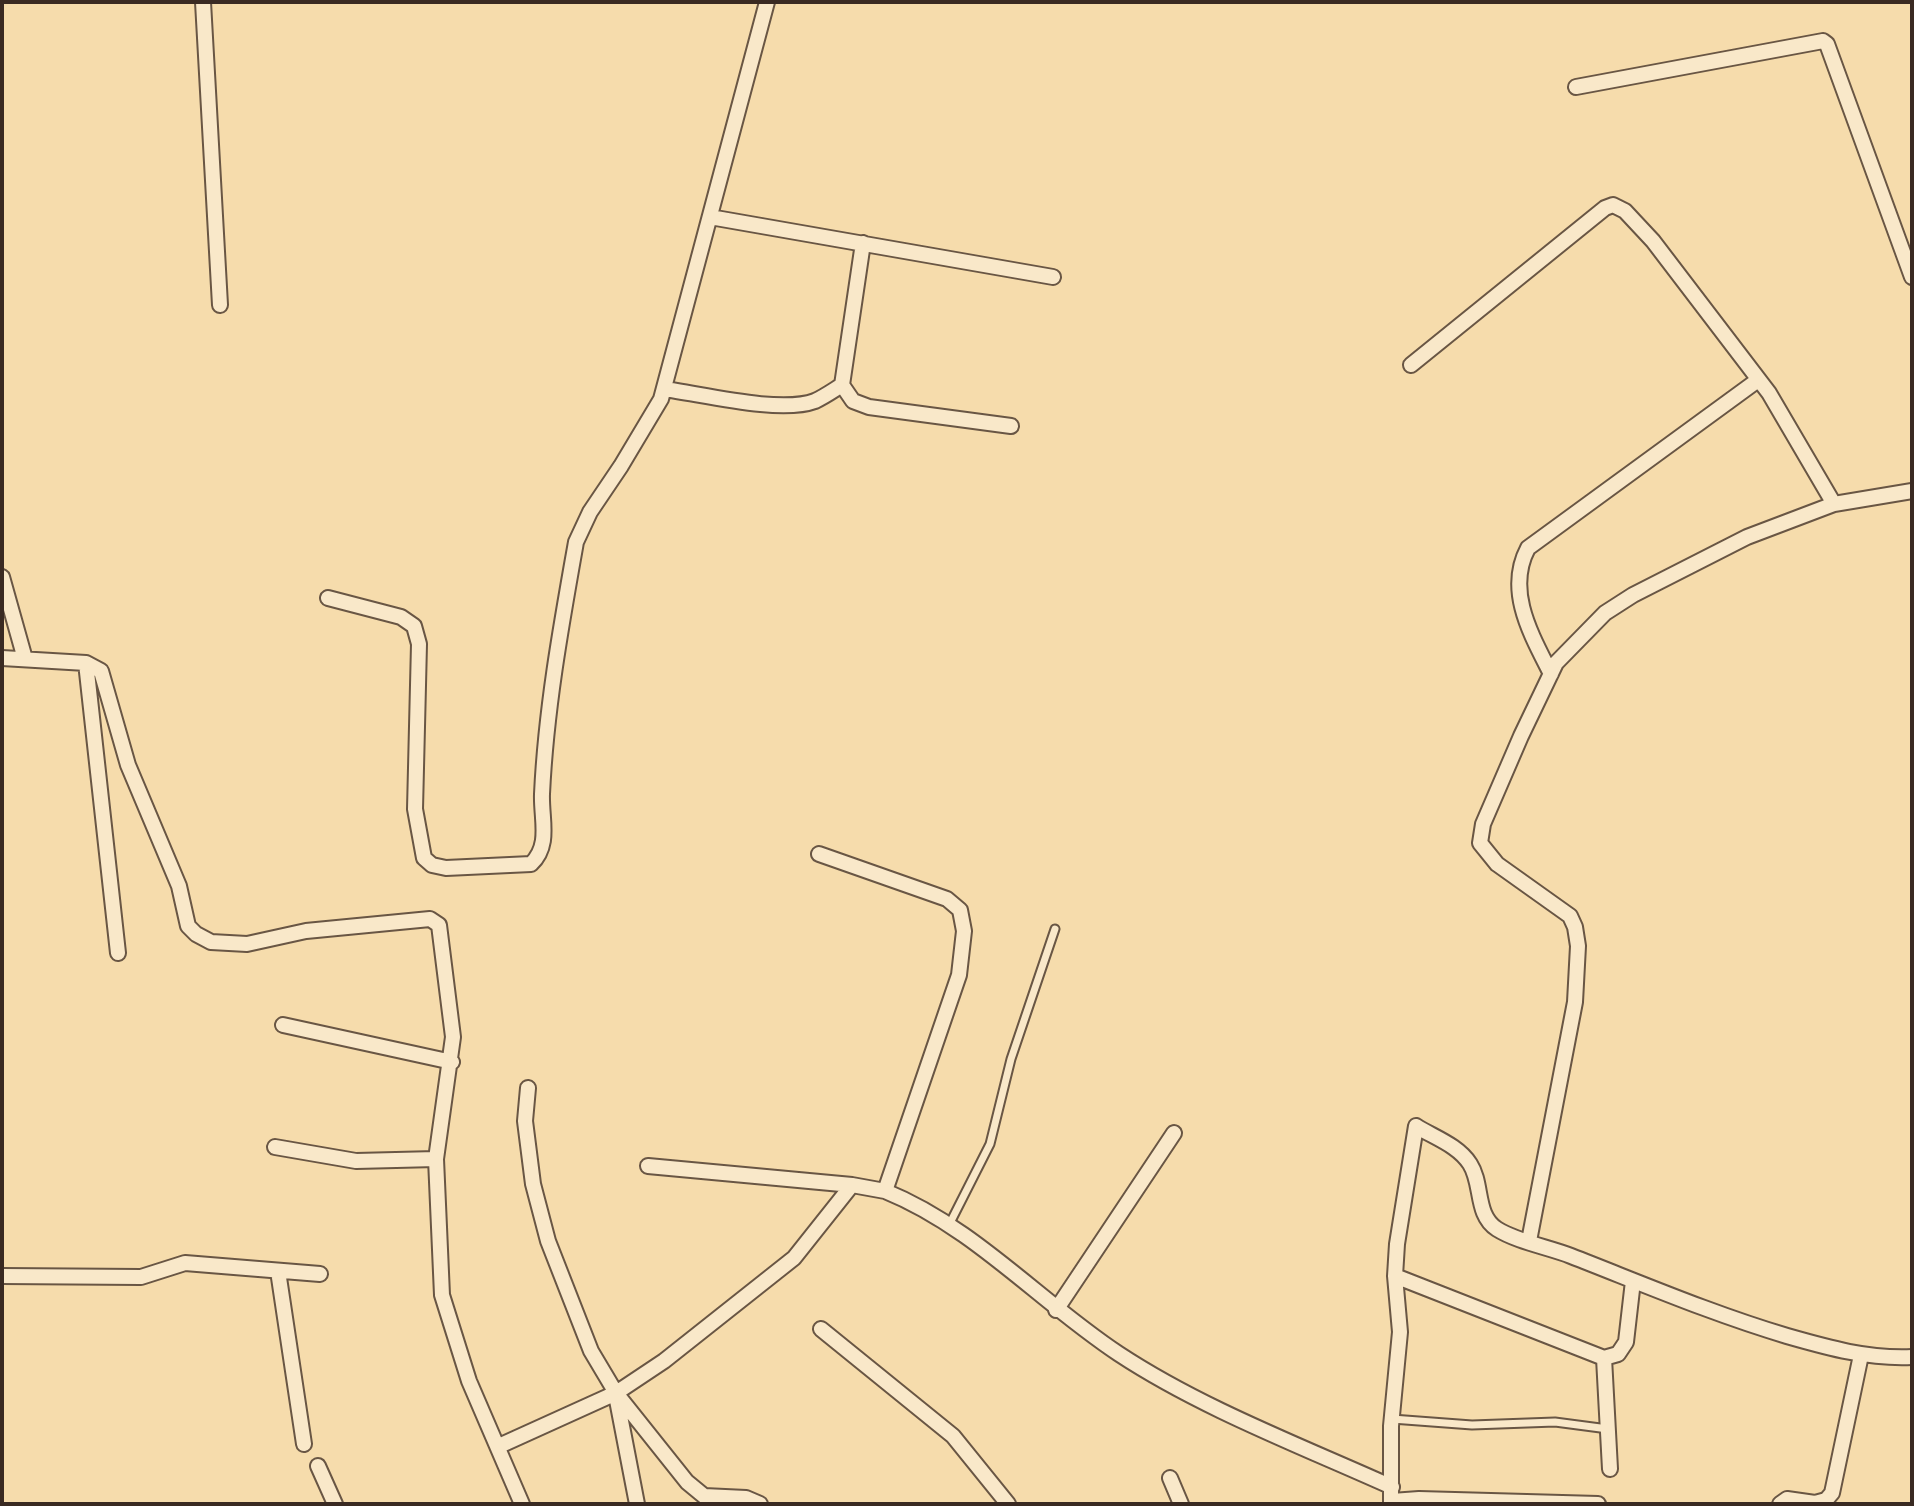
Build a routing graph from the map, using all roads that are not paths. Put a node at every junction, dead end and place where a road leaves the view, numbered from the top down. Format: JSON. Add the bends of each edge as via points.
{"nodes":[{"id":1,"x":203,"y":2,"type":"edge"},
{"id":2,"x":767,"y":2,"type":"edge"},
{"id":3,"x":1576,"y":87,"type":"dead end"},
{"id":4,"x":710,"y":217,"type":"junction"},
{"id":5,"x":863,"y":243,"type":"junction"},
{"id":6,"x":1053,"y":277,"type":"dead end"},
{"id":7,"x":1912,"y":277,"type":"edge"},
{"id":8,"x":220,"y":305,"type":"dead end"},
{"id":9,"x":1411,"y":365,"type":"dead end"},
{"id":10,"x":1758,"y":380,"type":"junction"},
{"id":11,"x":842,"y":385,"type":"junction"},
{"id":12,"x":664,"y":389,"type":"junction"},
{"id":13,"x":1011,"y":426,"type":"dead end"},
{"id":14,"x":1912,"y":491,"type":"edge"},
{"id":15,"x":1834,"y":504,"type":"junction"},
{"id":16,"x":2,"y":577,"type":"edge"},
{"id":17,"x":328,"y":598,"type":"dead end"},
{"id":18,"x":2,"y":658,"type":"edge"},
{"id":19,"x":25,"y":659,"type":"junction"},
{"id":20,"x":86,"y":663,"type":"junction"},
{"id":21,"x":1551,"y":674,"type":"junction"},
{"id":22,"x":819,"y":854,"type":"dead end"},
{"id":23,"x":1055,"y":929,"type":"dead end"},
{"id":24,"x":118,"y":953,"type":"dead end"},
{"id":25,"x":283,"y":1025,"type":"dead end"},
{"id":26,"x":452,"y":1062,"type":"junction"},
{"id":27,"x":528,"y":1088,"type":"dead end"},
{"id":28,"x":1174,"y":1133,"type":"dead end"},
{"id":29,"x":275,"y":1147,"type":"dead end"},
{"id":30,"x":436,"y":1159,"type":"junction"},
{"id":31,"x":648,"y":1166,"type":"dead end"},
{"id":32,"x":852,"y":1185,"type":"junction"},
{"id":33,"x":885,"y":1191,"type":"junction"},
{"id":34,"x":949,"y":1225,"type":"junction"},
{"id":35,"x":1529,"y":1241,"type":"junction"},
{"id":36,"x":278,"y":1271,"type":"junction"},
{"id":37,"x":320,"y":1274,"type":"dead end"},
{"id":38,"x":2,"y":1276,"type":"edge"},
{"id":39,"x":1395,"y":1276,"type":"junction"},
{"id":40,"x":1633,"y":1281,"type":"junction"},
{"id":41,"x":1056,"y":1310,"type":"junction"},
{"id":42,"x":821,"y":1329,"type":"dead end"},
{"id":43,"x":1861,"y":1355,"type":"junction"},
{"id":44,"x":1912,"y":1357,"type":"edge"},
{"id":45,"x":1604,"y":1358,"type":"junction"},
{"id":46,"x":616,"y":1393,"type":"junction"},
{"id":47,"x":1392,"y":1419,"type":"junction"},
{"id":48,"x":1608,"y":1429,"type":"junction"},
{"id":49,"x":304,"y":1444,"type":"dead end"},
{"id":50,"x":499,"y":1446,"type":"junction"},
{"id":51,"x":318,"y":1466,"type":"dead end"},
{"id":52,"x":1610,"y":1469,"type":"dead end"},
{"id":53,"x":1170,"y":1478,"type":"dead end"},
{"id":54,"x":1391,"y":1498,"type":"edge"},
{"id":55,"x":708,"y":1500,"type":"edge"},
{"id":56,"x":1440,"y":1502,"type":"edge"},
{"id":57,"x":335,"y":1504,"type":"edge"},
{"id":58,"x":522,"y":1504,"type":"edge"},
{"id":59,"x":637,"y":1504,"type":"edge"},
{"id":60,"x":760,"y":1504,"type":"edge"},
{"id":61,"x":1008,"y":1504,"type":"edge"},
{"id":62,"x":1181,"y":1504,"type":"edge"},
{"id":63,"x":1598,"y":1504,"type":"edge"},
{"id":64,"x":1780,"y":1504,"type":"edge"}],
"edges":[{"from":1,"to":8,"type":"street"},
{"from":2,"to":4,"type":"street"},
{"from":3,"to":7,"type":"street","via":[[1823,41]]},
{"from":4,"to":5,"type":"street"},
{"from":4,"to":12,"type":"street"},
{"from":5,"to":6,"type":"street"},
{"from":5,"to":11,"type":"street"},
{"from":9,"to":10,"type":"street","via":[[1613,205],[1653,241]]},
{"from":10,"to":15,"type":"street"},
{"from":10,"to":21,"type":"street","via":[[1528,548],[1521,562],[1521,605]]},
{"from":11,"to":12,"type":"street","via":[[797,405]]},
{"from":11,"to":13,"type":"street","via":[[853,401],[869,407]]},
{"from":12,"to":17,"type":"street","via":[[576,542],[545,743],[544,842],[541,855],[531,864],[446,868],[424,858],[415,809],[419,644],[414,626],[401,617]]},
{"from":14,"to":15,"type":"street"},
{"from":15,"to":21,"type":"street","via":[[1747,537],[1633,595],[1605,613]]},
{"from":16,"to":19,"type":"street"},
{"from":18,"to":19,"type":"street"},
{"from":19,"to":20,"type":"street"},
{"from":20,"to":24,"type":"street"},
{"from":20,"to":26,"type":"street","via":[[101,671],[128,765],[179,886],[188,926],[211,942],[228,945],[430,919],[439,925]]},
{"from":21,"to":35,"type":"street","via":[[1483,824],[1480,843],[1497,864],[1570,916],[1578,946],[1573,1016]]},
{"from":22,"to":33,"type":"street","via":[[947,899],[960,910],[964,931],[959,975]]},
{"from":23,"to":34,"type":"lane","via":[[1011,1059],[990,1144]]},
{"from":25,"to":26,"type":"street"},
{"from":26,"to":30,"type":"street"},
{"from":27,"to":46,"type":"street","via":[[525,1121],[533,1184],[548,1241],[591,1351]]},
{"from":28,"to":41,"type":"street"},
{"from":29,"to":30,"type":"street","via":[[356,1161]]},
{"from":30,"to":50,"type":"street","via":[[442,1295],[469,1381]]},
{"from":31,"to":32,"type":"street"},
{"from":32,"to":33,"type":"street"},
{"from":32,"to":46,"type":"street","via":[[794,1258]]},
{"from":33,"to":34,"type":"street","via":[[918,1204]]},
{"from":34,"to":41,"type":"street"},
{"from":35,"to":39,"type":"street","via":[[1491,1225],[1470,1163],[1416,1126]]},
{"from":35,"to":40,"type":"street"},
{"from":36,"to":37,"type":"street"},
{"from":36,"to":38,"type":"street","via":[[185,1263],[141,1277]]},
{"from":36,"to":49,"type":"street"},
{"from":39,"to":45,"type":"street"},
{"from":39,"to":47,"type":"street","via":[[1400,1332]]},
{"from":40,"to":43,"type":"street","via":[[1710,1312]]},
{"from":40,"to":45,"type":"street","via":[[1626,1342],[1618,1354]]},
{"from":41,"to":54,"type":"street","via":[[1182,1392]]},
{"from":42,"to":61,"type":"street","via":[[953,1436]]},
{"from":43,"to":44,"type":"street"},
{"from":43,"to":64,"type":"street","via":[[1832,1493],[1815,1503],[1787,1499]]},
{"from":45,"to":48,"type":"street"},
{"from":46,"to":50,"type":"street"},
{"from":46,"to":55,"type":"street","via":[[687,1482]]},
{"from":46,"to":59,"type":"street"},
{"from":47,"to":48,"type":"lane","via":[[1472,1425],[1555,1422]]},
{"from":47,"to":54,"type":"street"},
{"from":48,"to":52,"type":"street"},
{"from":50,"to":58,"type":"street"},
{"from":51,"to":57,"type":"street"},
{"from":53,"to":62,"type":"street"},
{"from":54,"to":56,"type":"street"},
{"from":55,"to":60,"type":"street","via":[[746,1498]]},
{"from":56,"to":63,"type":"street"}]}
